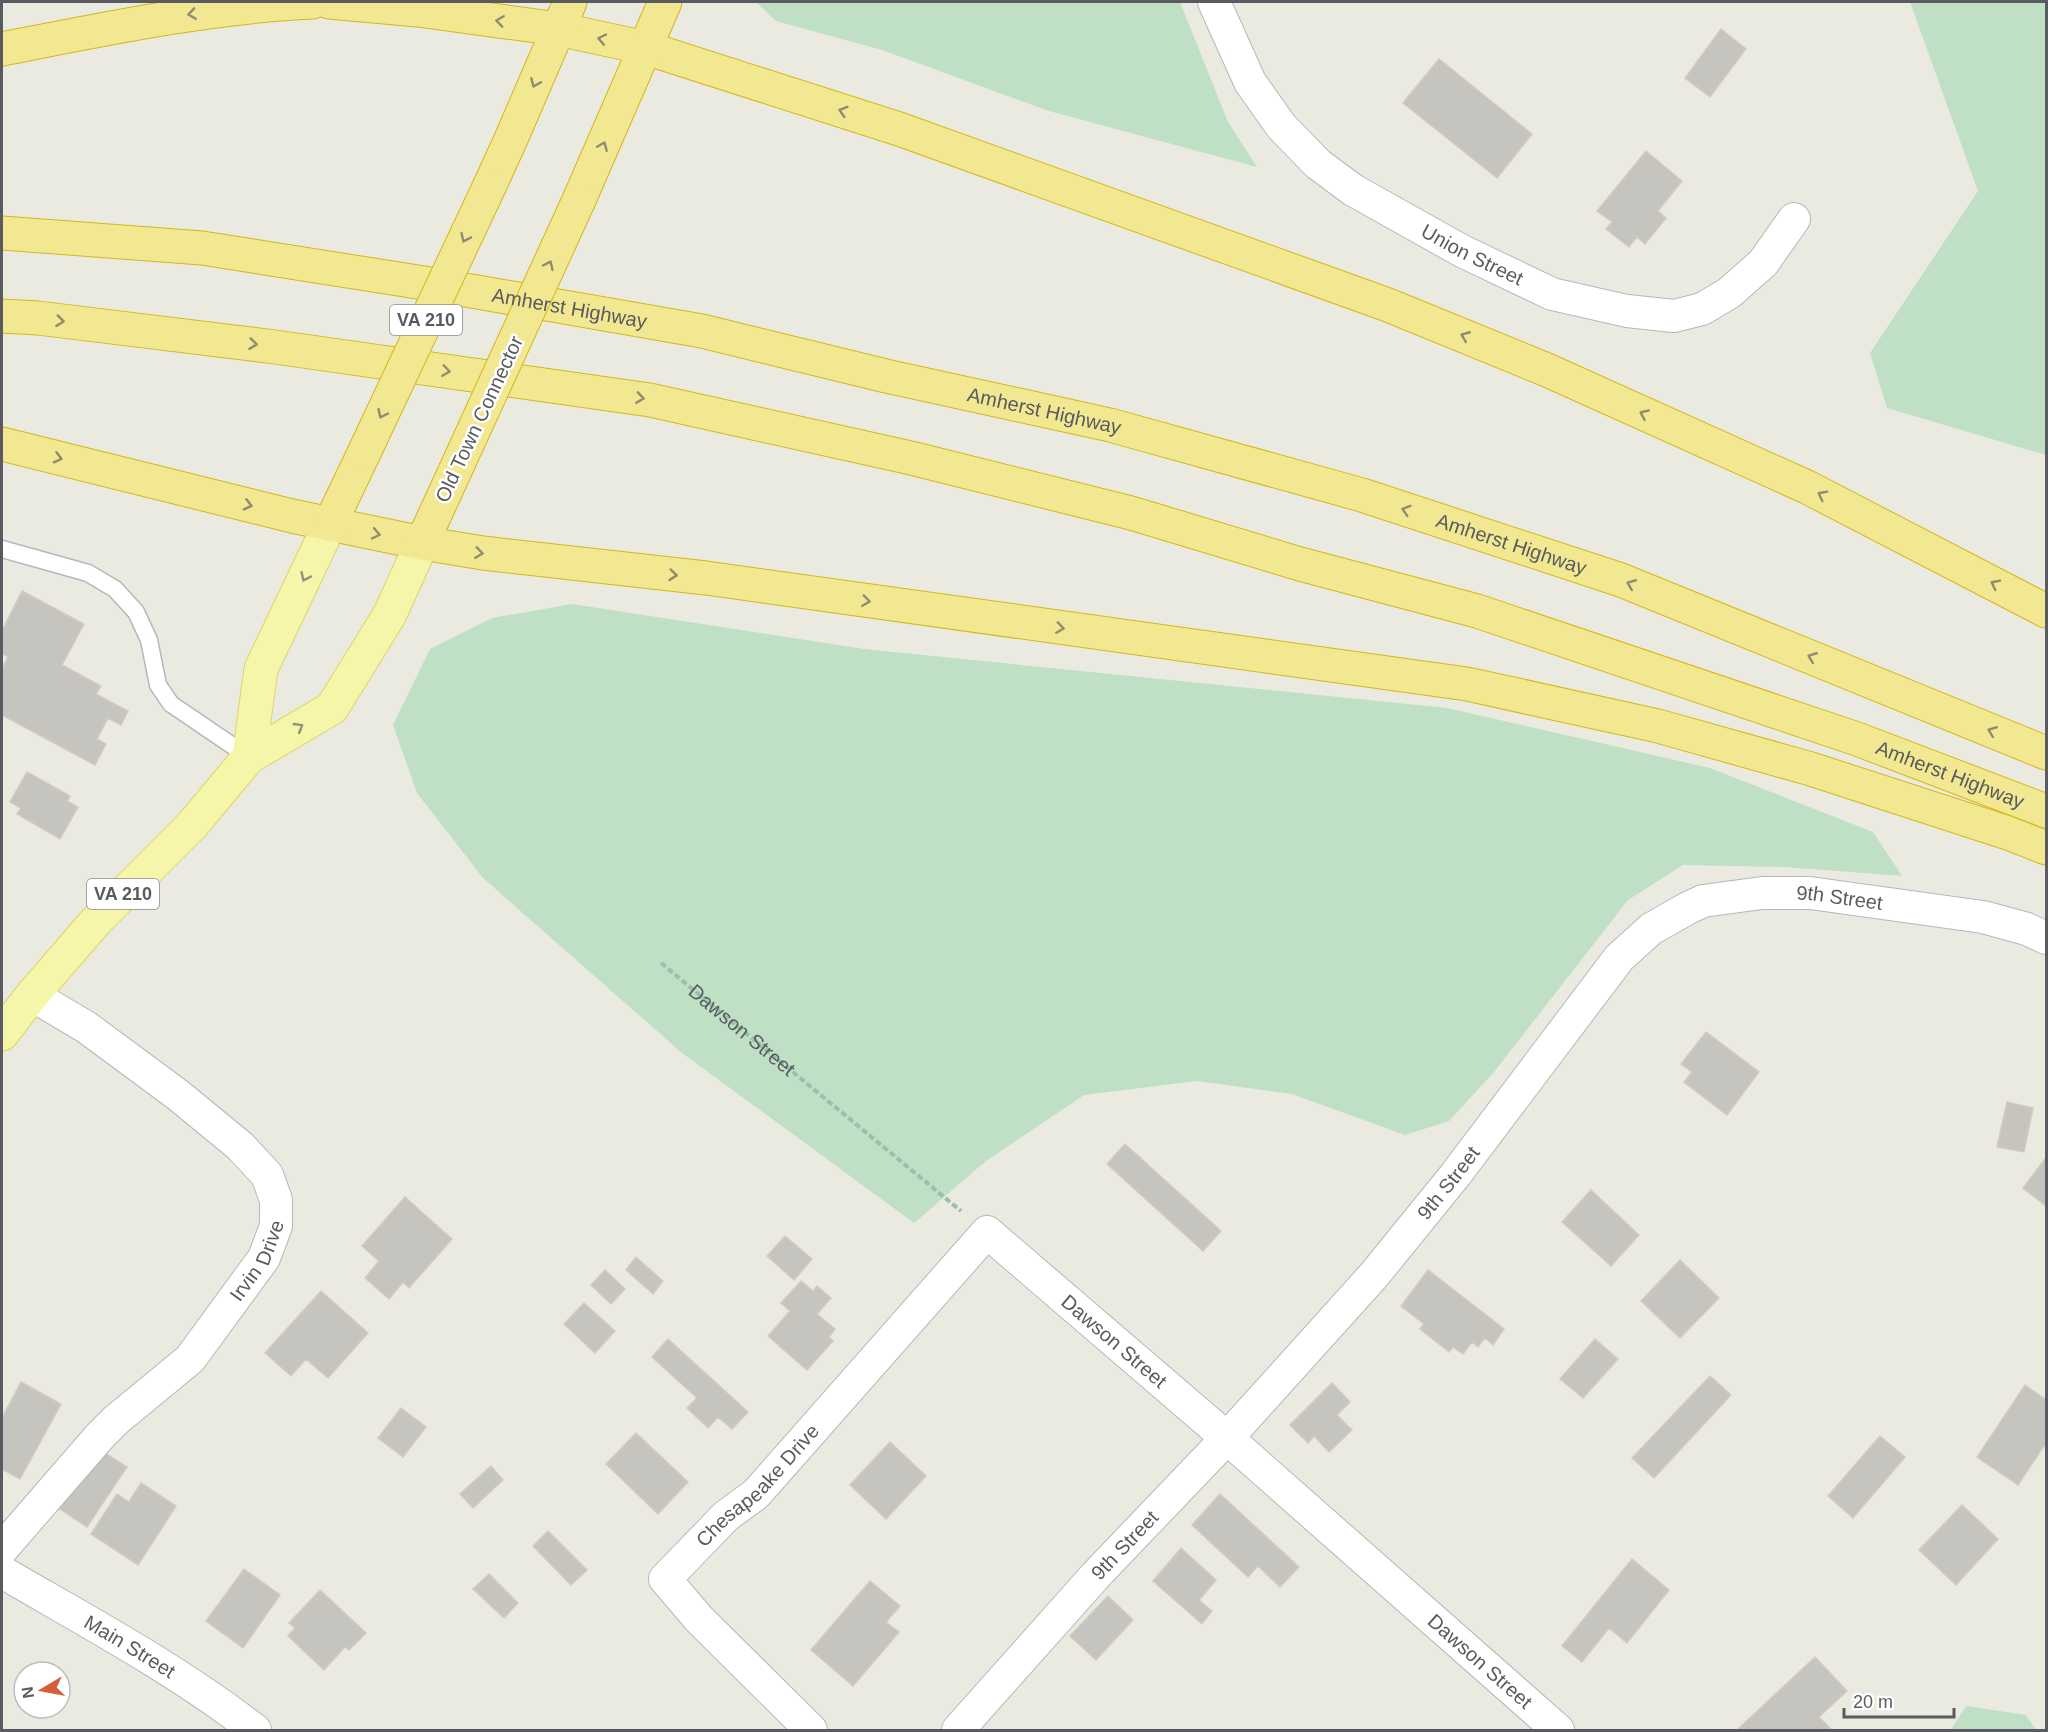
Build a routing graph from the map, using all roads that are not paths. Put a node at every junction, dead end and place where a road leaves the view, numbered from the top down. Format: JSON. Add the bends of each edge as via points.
{"nodes":[{"id":1,"x":313,"y":2,"type":"edge"},
{"id":2,"x":329,"y":2,"type":"edge"},
{"id":3,"x":665,"y":2,"type":"edge"},
{"id":4,"x":1214,"y":2,"type":"edge"},
{"id":5,"x":564,"y":15,"type":"edge"},
{"id":6,"x":646,"y":48,"type":"junction"},
{"id":7,"x":2,"y":49,"type":"edge"},
{"id":8,"x":1794,"y":219,"type":"dead end"},
{"id":9,"x":2,"y":233,"type":"edge"},
{"id":10,"x":2,"y":316,"type":"edge"},
{"id":11,"x":2,"y":444,"type":"edge"},
{"id":12,"x":330,"y":524,"type":"junction"},
{"id":13,"x":422,"y":543,"type":"junction"},
{"id":14,"x":2,"y":549,"type":"edge"},
{"id":15,"x":2046,"y":611,"type":"edge"},
{"id":16,"x":2046,"y":753,"type":"edge"},
{"id":17,"x":249,"y":757,"type":"junction"},
{"id":18,"x":2046,"y":811,"type":"edge"},
{"id":19,"x":2046,"y":848,"type":"edge"},
{"id":20,"x":2046,"y":938,"type":"edge"},
{"id":21,"x":32,"y":995,"type":"junction"},
{"id":22,"x":2,"y":1034,"type":"edge"},
{"id":23,"x":987,"y":1232,"type":"joint"},
{"id":24,"x":1227,"y":1438,"type":"junction"},
{"id":25,"x":2,"y":1549,"type":"edge"},
{"id":26,"x":2,"y":1572,"type":"edge"},
{"id":27,"x":255,"y":1731,"type":"edge"},
{"id":28,"x":811,"y":1731,"type":"edge"},
{"id":29,"x":958,"y":1731,"type":"edge"},
{"id":30,"x":1558,"y":1731,"type":"edge"}],
"edges":[{"from":1,"to":7,"type":"highway","one_way":true,"via":[[261,4]]},
{"from":5,"to":2,"type":"highway","one_way":true,"via":[[418,10]]},
{"from":3,"to":6,"type":"highway","name":"Old Town Connector","number":"VA 210"},
{"from":4,"to":8,"type":"street","name":"Union Street","via":[[1250,82],[1281,126],[1318,164],[1353,190],[1462,251],[1552,294],[1627,311],[1674,316],[1702,309],[1729,293],[1763,263]]},
{"from":6,"to":5,"type":"highway","one_way":true},
{"from":5,"to":12,"type":"highway","number":"VA 210","one_way":true,"bridge":true,"via":[[511,139]]},
{"from":13,"to":6,"type":"highway","name":"Old Town Connector","number":"VA 210","one_way":true,"bridge":true},
{"from":15,"to":6,"type":"highway","one_way":true,"via":[[1807,487],[1546,370],[1388,305],[899,129]]},
{"from":16,"to":9,"type":"highway","name":"Amherst Highway","one_way":true,"via":[[1621,580],[1362,495],[1110,425],[702,331],[443,286],[202,248]]},
{"from":10,"to":18,"type":"highway","name":"Amherst Highway","one_way":true,"via":[[275,347],[650,400],[911,458],[1131,513],[1300,564],[1477,611],[1857,739]]},
{"from":11,"to":12,"type":"highway","one_way":true},
{"from":12,"to":13,"type":"highway","one_way":true},
{"from":12,"to":17,"type":"main road","number":"VA 210","one_way":true,"via":[[261,669]]},
{"from":17,"to":13,"type":"main road","name":"Old Town Connector","number":"VA 210","one_way":true,"via":[[332,708],[390,615]]},
{"from":13,"to":19,"type":"highway","one_way":true,"via":[[706,578],[1467,684],[1658,726],[1800,766]]},
{"from":14,"to":17,"type":"lane","via":[[88,573],[115,589],[136,612],[149,640],[158,685],[171,704]]},
{"from":17,"to":21,"type":"main road","name":"Old Town Connector","number":"VA 210","via":[[194,824],[97,920]]},
{"from":20,"to":24,"type":"street","name":"9th Street","via":[[1983,917],[1810,893],[1762,893],[1703,901],[1651,929],[1619,958],[1456,1174],[1374,1275]]},
{"from":21,"to":22,"type":"main road","name":"Old Town Connector","number":"VA 210"},
{"from":21,"to":25,"type":"street","name":"Irvin Drive","via":[[95,1034],[240,1146],[267,1175],[276,1200],[276,1226],[264,1258],[190,1359],[100,1436]]},
{"from":23,"to":24,"type":"street","name":"Dawson Street"},
{"from":23,"to":28,"type":"street","name":"Chesapeake Drive","via":[[756,1494],[726,1516],[665,1579],[699,1619]]},
{"from":24,"to":29,"type":"street","name":"9th Street","via":[[1096,1575]]},
{"from":24,"to":30,"type":"street","name":"Dawson Street"},
{"from":26,"to":27,"type":"street","name":"Main Street","via":[[147,1657],[220,1703]]}]}
